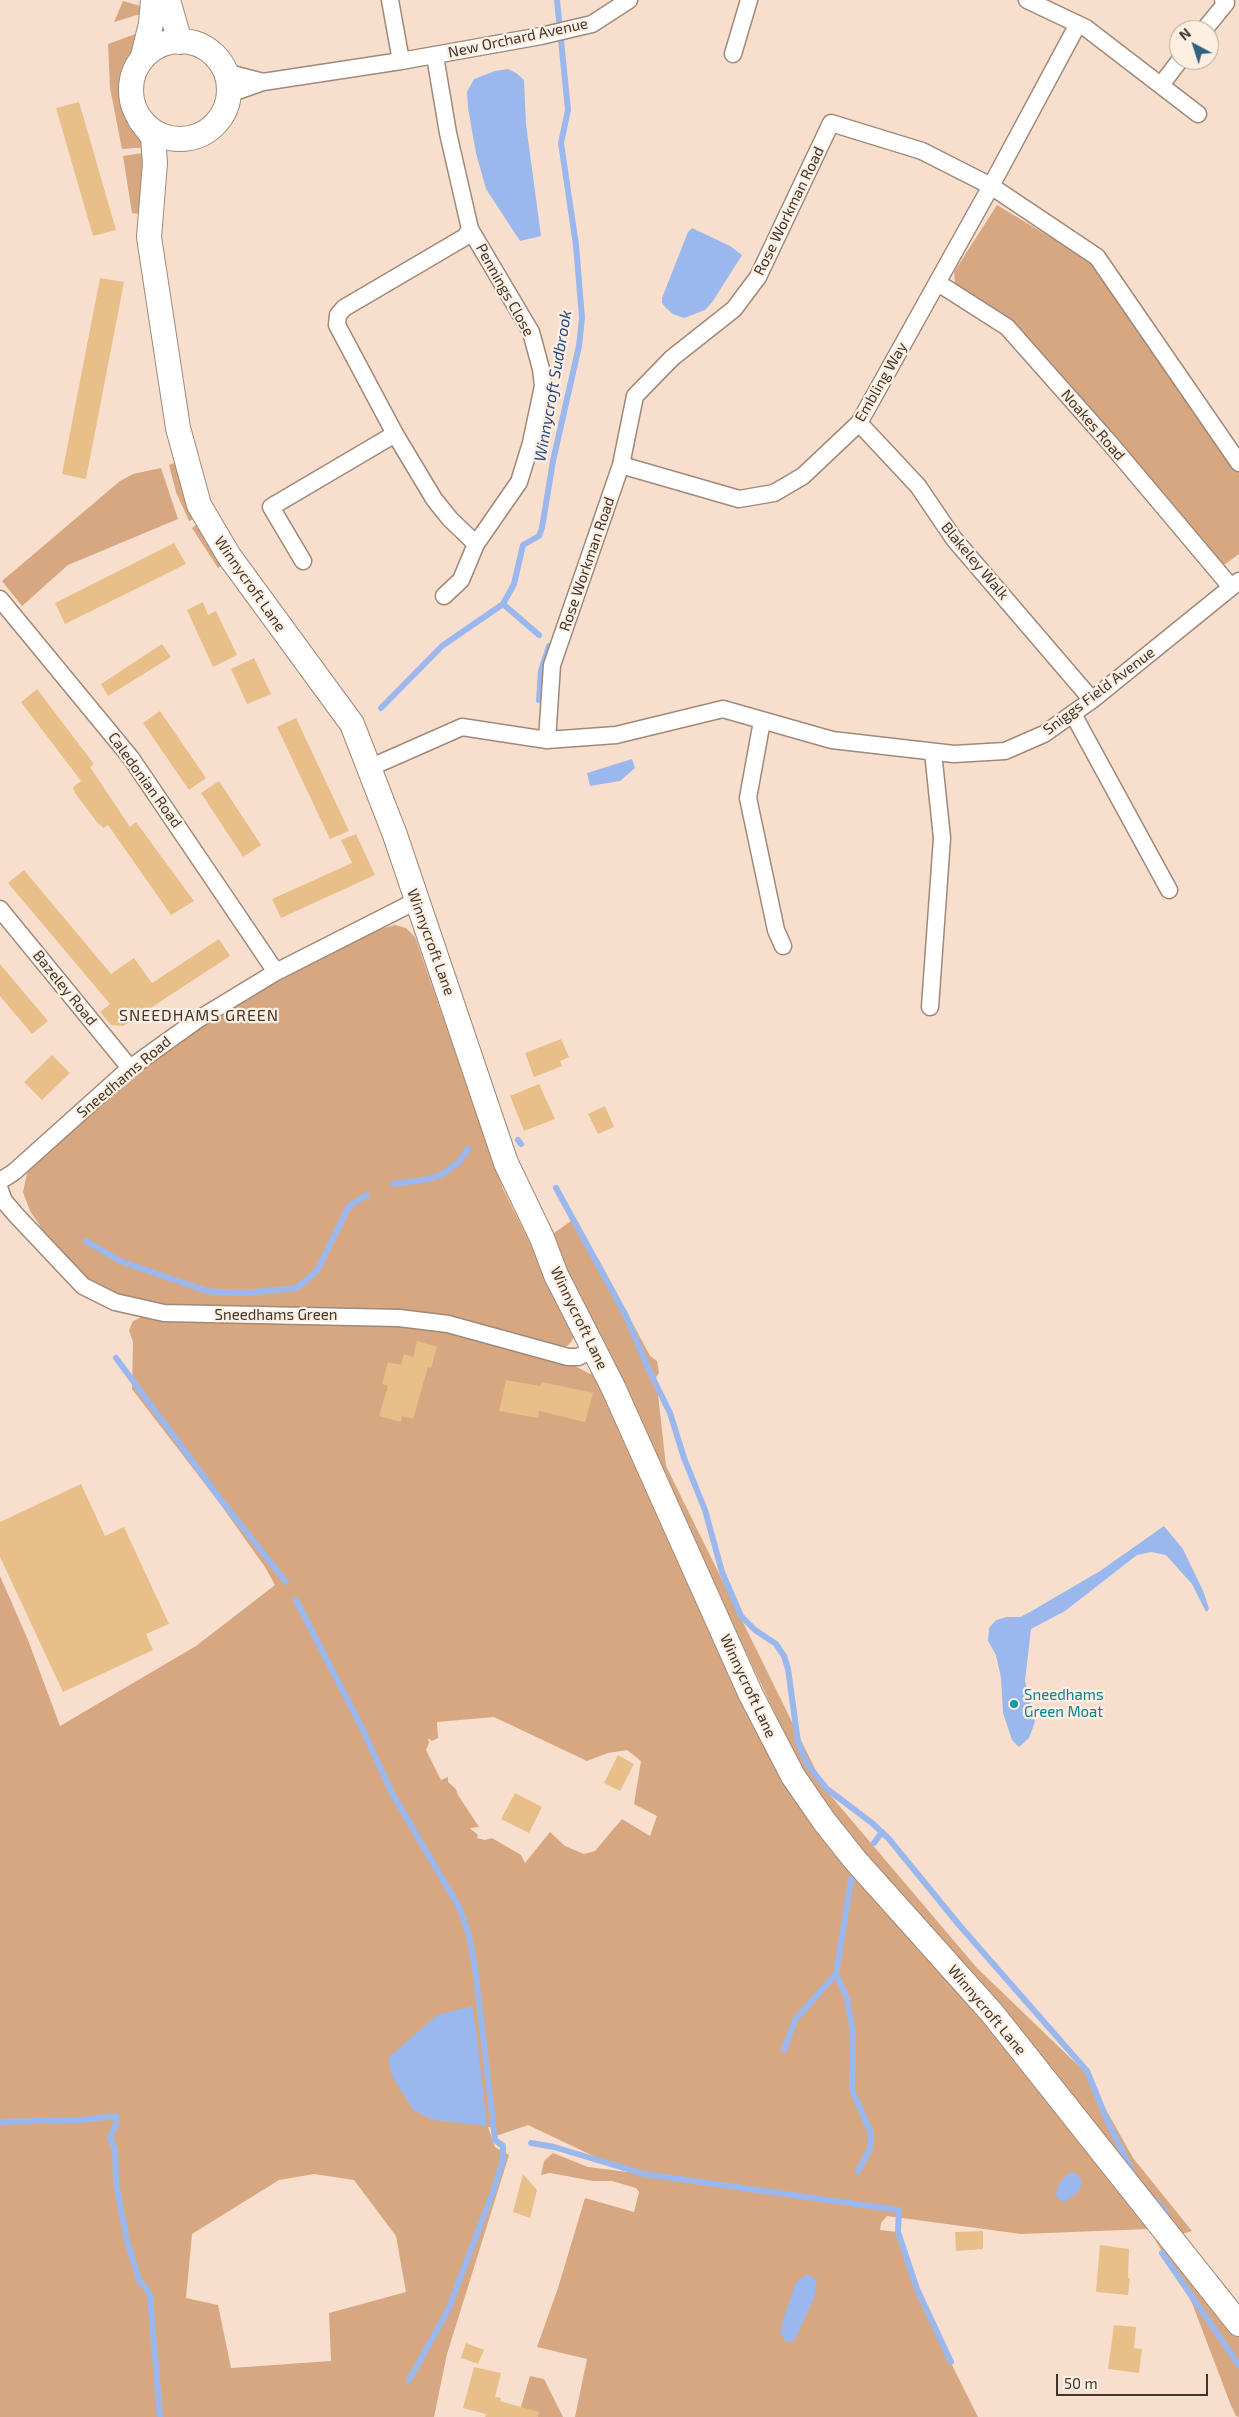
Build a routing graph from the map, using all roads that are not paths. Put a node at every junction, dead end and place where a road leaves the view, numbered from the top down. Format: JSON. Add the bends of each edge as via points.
{"nodes":[{"id":1,"x":153,"y":0,"type":"edge"},
{"id":2,"x":168,"y":0,"type":"edge"},
{"id":3,"x":390,"y":0,"type":"edge"},
{"id":4,"x":628,"y":0,"type":"edge"},
{"id":5,"x":749,"y":0,"type":"edge"},
{"id":6,"x":1027,"y":0,"type":"edge"},
{"id":7,"x":1223,"y":0,"type":"edge"},
{"id":8,"x":1212,"y":20,"type":"edge"},
{"id":9,"x":1078,"y":24,"type":"junction"},
{"id":10,"x":180,"y":42,"type":"junction"},
{"id":11,"x":733,"y":54,"type":"dead end"},
{"id":12,"x":143,"y":56,"type":"junction"},
{"id":13,"x":435,"y":56,"type":"junction"},
{"id":14,"x":401,"y":61,"type":"junction"},
{"id":15,"x":1172,"y":70,"type":"edge"},
{"id":16,"x":263,"y":82,"type":"junction"},
{"id":17,"x":227,"y":83,"type":"junction"},
{"id":18,"x":1161,"y":85,"type":"junction"},
{"id":19,"x":1198,"y":114,"type":"dead end"},
{"id":20,"x":140,"y":120,"type":"junction"},
{"id":21,"x":183,"y":139,"type":"junction"},
{"id":22,"x":991,"y":186,"type":"junction"},
{"id":23,"x":152,"y":201,"type":"junction"},
{"id":24,"x":470,"y":229,"type":"junction"},
{"id":25,"x":938,"y":283,"type":"junction"},
{"id":26,"x":859,"y":422,"type":"junction"},
{"id":27,"x":395,"y":434,"type":"junction"},
{"id":28,"x":1239,"y":462,"type":"edge"},
{"id":29,"x":621,"y":465,"type":"junction"},
{"id":30,"x":476,"y":544,"type":"junction"},
{"id":31,"x":303,"y":561,"type":"dead end"},
{"id":32,"x":1235,"y":584,"type":"edge"},
{"id":33,"x":444,"y":596,"type":"dead end"},
{"id":34,"x":0,"y":599,"type":"edge"},
{"id":35,"x":1092,"y":700,"type":"junction"},
{"id":36,"x":1073,"y":714,"type":"junction"},
{"id":37,"x":762,"y":720,"type":"junction"},
{"id":38,"x":547,"y":740,"type":"junction"},
{"id":39,"x":933,"y":752,"type":"junction"},
{"id":40,"x":369,"y":768,"type":"junction"},
{"id":41,"x":1170,"y":890,"type":"dead end"},
{"id":42,"x":416,"y":901,"type":"junction"},
{"id":43,"x":0,"y":909,"type":"edge"},
{"id":44,"x":782,"y":946,"type":"dead end"},
{"id":45,"x":276,"y":972,"type":"junction"},
{"id":46,"x":930,"y":1007,"type":"dead end"},
{"id":47,"x":130,"y":1068,"type":"junction"},
{"id":48,"x":0,"y":1181,"type":"edge"},
{"id":49,"x":0,"y":1190,"type":"edge"},
{"id":50,"x":594,"y":1349,"type":"junction"},
{"id":51,"x":1239,"y":2324,"type":"edge"}],
"edges":[{"from":1,"to":12,"type":"street"},
{"from":2,"to":10,"type":"street"},
{"from":3,"to":14,"type":"street"},
{"from":4,"to":13,"type":"street","name":"New Orchard Avenue","via":[[592,24]]},
{"from":5,"to":11,"type":"street"},
{"from":6,"to":9,"type":"street"},
{"from":7,"to":8,"type":"street","via":[[1226,2]]},
{"from":9,"to":18,"type":"street"},
{"from":9,"to":22,"type":"street","name":"Embling Way"},
{"from":10,"to":12,"type":"street","via":[[164,45]]},
{"from":10,"to":17,"type":"street","via":[[197,44],[209,50],[219,60]]},
{"from":12,"to":20,"type":"street","via":[[133,74],[131,90],[133,106]]},
{"from":13,"to":14,"type":"street","name":"New Orchard Avenue"},
{"from":13,"to":24,"type":"street","name":"Pennings Close","via":[[448,133]]},
{"from":14,"to":16,"type":"street","name":"New Orchard Avenue"},
{"from":15,"to":18,"type":"street"},
{"from":16,"to":17,"type":"street","name":"New Orchard Avenue"},
{"from":16,"to":17,"type":"street","name":"New Orchard Avenue"},
{"from":17,"to":21,"type":"street","via":[[223,113],[213,126],[199,135]]},
{"from":18,"to":19,"type":"street"},
{"from":20,"to":21,"type":"street","via":[[167,138]]},
{"from":20,"to":23,"type":"street","name":"Winnycroft Lane","via":[[153,137]]},
{"from":21,"to":23,"type":"street","name":"Winnycroft Lane"},
{"from":22,"to":25,"type":"street","name":"Embling Way"},
{"from":22,"to":28,"type":"street","via":[[1097,257]]},
{"from":22,"to":29,"type":"street","name":"Rose Workman Road","via":[[922,151],[832,122],[758,277],[734,309],[672,358],[635,396]]},
{"from":23,"to":40,"type":"street","name":"Winnycroft Lane","via":[[149,237],[175,409],[199,505],[229,556],[352,724]]},
{"from":24,"to":27,"type":"street","name":"Pennings Close","via":[[465,238],[344,308],[338,315],[337,325]]},
{"from":24,"to":30,"type":"street","name":"Pennings Close","via":[[530,332],[543,386],[519,482]]},
{"from":25,"to":26,"type":"street","name":"Embling Way"},
{"from":25,"to":32,"type":"street","name":"Noakes Road","via":[[1007,327]]},
{"from":26,"to":29,"type":"street","name":"Embling Way","via":[[803,476],[765,495],[740,499]]},
{"from":26,"to":35,"type":"street","name":"Blakeley Walk","via":[[918,486],[954,539]]},
{"from":27,"to":30,"type":"street","name":"Pennings Close","via":[[434,498]]},
{"from":27,"to":31,"type":"street","via":[[271,506]]},
{"from":29,"to":38,"type":"street","name":"Rose Workman Road","via":[[552,665]]},
{"from":30,"to":33,"type":"street","name":"Pennings Close","via":[[461,580]]},
{"from":32,"to":35,"type":"street","name":"Sniggs Field Avenue"},
{"from":34,"to":45,"type":"street","name":"Caledonian Road","via":[[131,758]]},
{"from":35,"to":36,"type":"street","name":"Sniggs Field Avenue"},
{"from":36,"to":39,"type":"street","name":"Sniggs Field Avenue","via":[[1044,734],[1005,751]]},
{"from":36,"to":41,"type":"street"},
{"from":37,"to":38,"type":"street","name":"Sniggs Field Avenue","via":[[723,709],[616,735]]},
{"from":37,"to":39,"type":"street","name":"Sniggs Field Avenue","via":[[832,740]]},
{"from":37,"to":44,"type":"street","via":[[748,798]]},
{"from":38,"to":40,"type":"street","name":"Sniggs Field Avenue","via":[[462,727]]},
{"from":39,"to":46,"type":"street","via":[[942,838]]},
{"from":40,"to":42,"type":"street","name":"Winnycroft Lane"},
{"from":42,"to":45,"type":"street","name":"Sneedhams Road"},
{"from":42,"to":50,"type":"street","name":"Winnycroft Lane","via":[[506,1163],[556,1275]]},
{"from":43,"to":47,"type":"street","name":"Bazeley Road"},
{"from":45,"to":47,"type":"street","name":"Sneedhams Road","via":[[197,1020]]},
{"from":47,"to":48,"type":"street","name":"Sneedhams Road"},
{"from":49,"to":50,"type":"street","name":"Sneedhams Green","via":[[4,1201],[16,1215],[83,1286],[115,1302],[164,1313],[399,1318],[448,1324],[568,1357],[578,1357]]},
{"from":50,"to":51,"type":"street","name":"Winnycroft Lane","via":[[751,1695],[793,1776],[855,1860],[992,2013]]}]}
